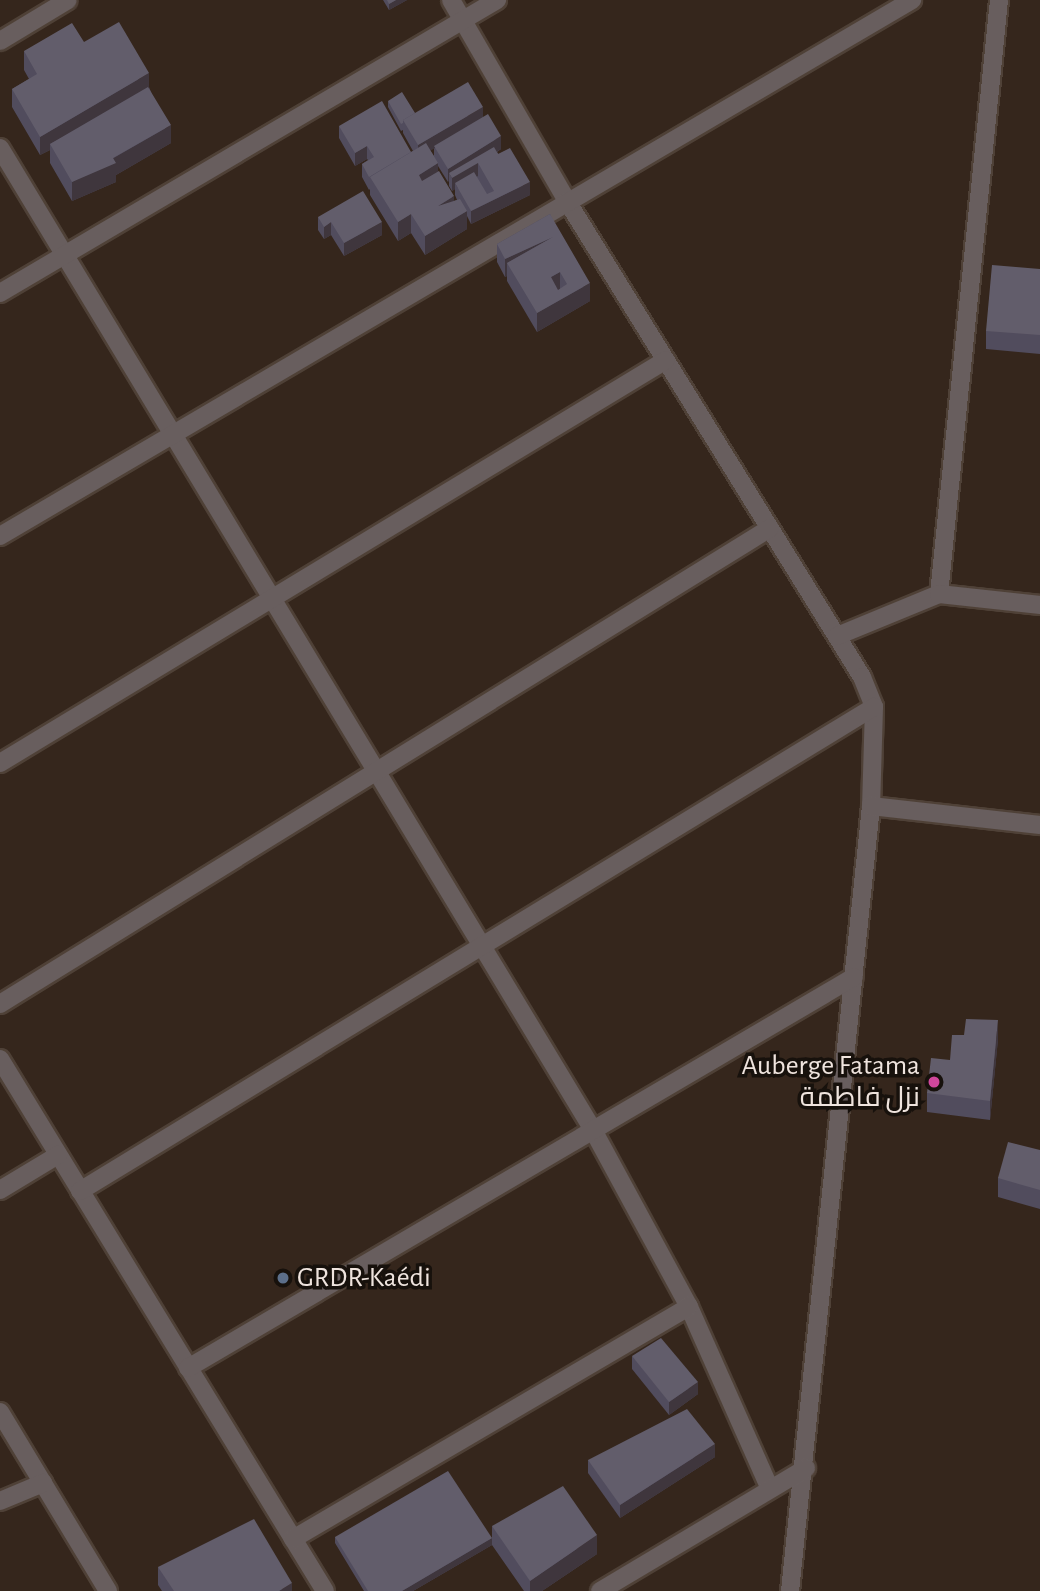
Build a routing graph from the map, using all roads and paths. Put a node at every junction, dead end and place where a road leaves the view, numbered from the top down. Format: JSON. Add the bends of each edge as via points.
{"nodes":[{"id":1,"x":68,"y":0,"type":"edge"},
{"id":2,"x":451,"y":0,"type":"edge"},
{"id":3,"x":497,"y":0,"type":"edge"},
{"id":4,"x":912,"y":0,"type":"edge"},
{"id":5,"x":999,"y":0,"type":"edge"},
{"id":6,"x":463,"y":20,"type":"junction"},
{"id":7,"x":0,"y":41,"type":"edge"},
{"id":8,"x":0,"y":148,"type":"edge"},
{"id":9,"x":566,"y":201,"type":"junction"},
{"id":10,"x":65,"y":255,"type":"junction"},
{"id":11,"x":0,"y":293,"type":"edge"},
{"id":12,"x":666,"y":360,"type":"junction"},
{"id":13,"x":172,"y":434,"type":"junction"},
{"id":14,"x":770,"y":528,"type":"junction"},
{"id":15,"x":0,"y":536,"type":"edge"},
{"id":16,"x":939,"y":594,"type":"junction"},
{"id":17,"x":274,"y":602,"type":"junction"},
{"id":18,"x":1040,"y":605,"type":"edge"},
{"id":19,"x":837,"y":636,"type":"junction"},
{"id":20,"x":874,"y":707,"type":"junction"},
{"id":21,"x":0,"y":763,"type":"edge"},
{"id":22,"x":376,"y":771,"type":"junction"},
{"id":23,"x":871,"y":806,"type":"junction"},
{"id":24,"x":1040,"y":825,"type":"edge"},
{"id":25,"x":481,"y":946,"type":"junction"},
{"id":26,"x":854,"y":977,"type":"junction"},
{"id":27,"x":0,"y":1004,"type":"edge"},
{"id":28,"x":0,"y":1059,"type":"edge"},
{"id":29,"x":593,"y":1130,"type":"junction"},
{"id":30,"x":58,"y":1155,"type":"junction"},
{"id":31,"x":0,"y":1190,"type":"edge"},
{"id":32,"x":80,"y":1191,"type":"junction"},
{"id":33,"x":689,"y":1307,"type":"junction"},
{"id":34,"x":188,"y":1368,"type":"junction"},
{"id":35,"x":0,"y":1412,"type":"edge"},
{"id":36,"x":806,"y":1468,"type":"junction"},
{"id":37,"x":43,"y":1483,"type":"junction"},
{"id":38,"x":770,"y":1489,"type":"junction"},
{"id":39,"x":0,"y":1501,"type":"edge"},
{"id":40,"x":293,"y":1539,"type":"junction"},
{"id":41,"x":108,"y":1591,"type":"edge"},
{"id":42,"x":325,"y":1591,"type":"edge"},
{"id":43,"x":600,"y":1591,"type":"edge"},
{"id":44,"x":790,"y":1591,"type":"edge"}],
"edges":[{"from":1,"to":7,"type":"street"},
{"from":2,"to":6,"type":"street"},
{"from":3,"to":6,"type":"street"},
{"from":4,"to":9,"type":"street"},
{"from":5,"to":16,"type":"street"},
{"from":6,"to":9,"type":"street"},
{"from":6,"to":10,"type":"street"},
{"from":8,"to":10,"type":"street"},
{"from":9,"to":12,"type":"street"},
{"from":9,"to":13,"type":"street"},
{"from":10,"to":11,"type":"street"},
{"from":10,"to":13,"type":"street"},
{"from":12,"to":14,"type":"street"},
{"from":12,"to":17,"type":"street"},
{"from":13,"to":15,"type":"street"},
{"from":13,"to":17,"type":"street"},
{"from":14,"to":19,"type":"street"},
{"from":14,"to":22,"type":"street"},
{"from":16,"to":18,"type":"street"},
{"from":16,"to":19,"type":"street"},
{"from":17,"to":21,"type":"street"},
{"from":17,"to":22,"type":"street"},
{"from":19,"to":20,"type":"street"},
{"from":20,"to":23,"type":"street"},
{"from":20,"to":25,"type":"street"},
{"from":22,"to":25,"type":"street"},
{"from":22,"to":27,"type":"street"},
{"from":23,"to":24,"type":"street"},
{"from":23,"to":26,"type":"street"},
{"from":25,"to":29,"type":"street"},
{"from":25,"to":32,"type":"street"},
{"from":26,"to":29,"type":"street"},
{"from":26,"to":36,"type":"street"},
{"from":28,"to":30,"type":"street"},
{"from":29,"to":33,"type":"street"},
{"from":29,"to":34,"type":"street"},
{"from":30,"to":31,"type":"street"},
{"from":30,"to":32,"type":"street"},
{"from":32,"to":34,"type":"street"},
{"from":33,"to":38,"type":"street"},
{"from":33,"to":40,"type":"street"},
{"from":34,"to":40,"type":"street"},
{"from":35,"to":37,"type":"street"},
{"from":36,"to":38,"type":"street"},
{"from":36,"to":44,"type":"street"},
{"from":37,"to":39,"type":"street"},
{"from":37,"to":41,"type":"street"},
{"from":38,"to":43,"type":"street"},
{"from":40,"to":42,"type":"street"}]}
